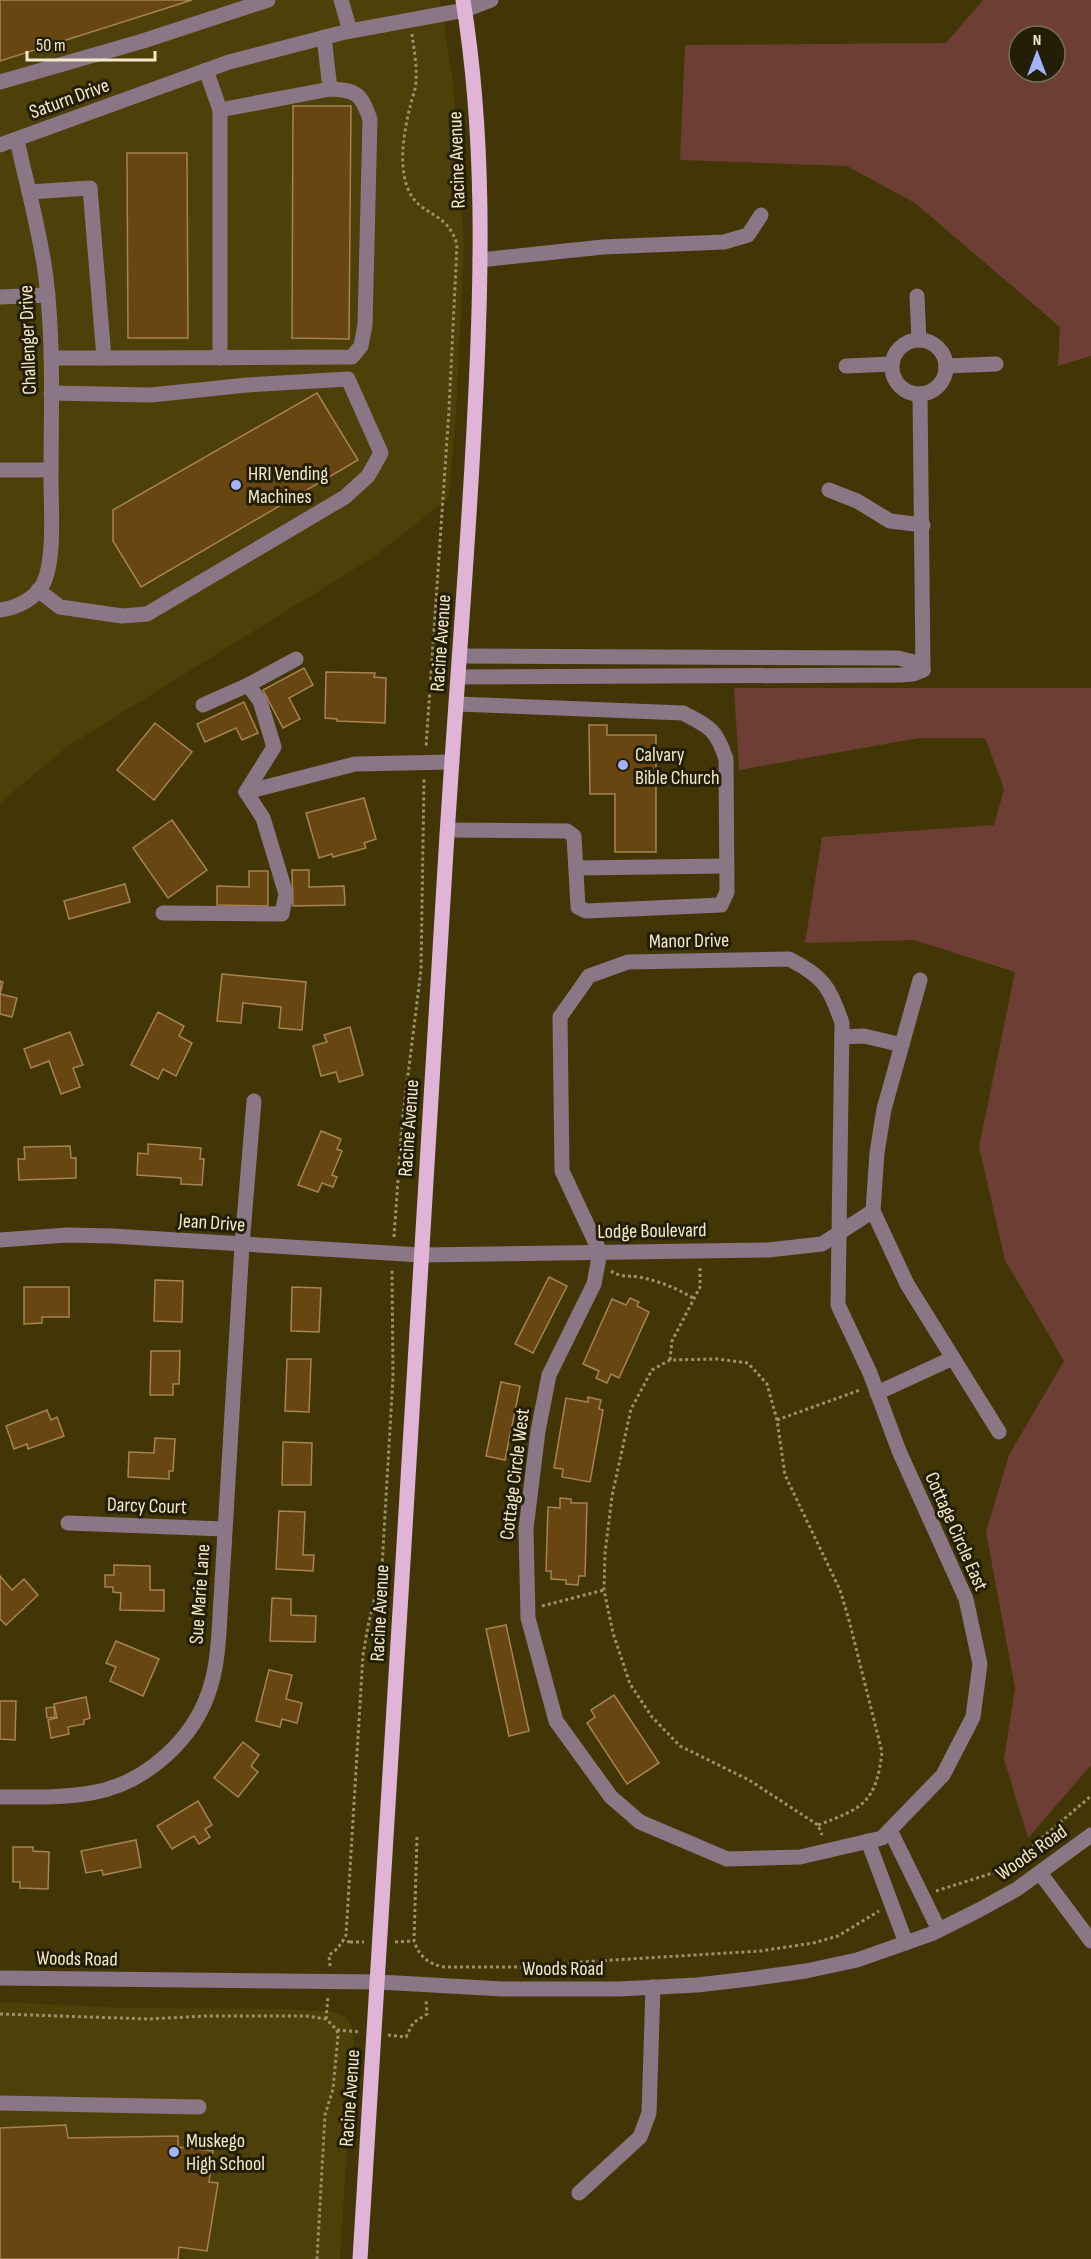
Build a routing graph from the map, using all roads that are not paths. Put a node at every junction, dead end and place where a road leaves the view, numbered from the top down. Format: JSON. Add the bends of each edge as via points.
{"nodes":[{"id":1,"x":268,"y":0,"type":"edge"},
{"id":2,"x":341,"y":0,"type":"edge"},
{"id":3,"x":491,"y":0,"type":"edge"},
{"id":4,"x":464,"y":5,"type":"edge"},
{"id":5,"x":350,"y":31,"type":"junction"},
{"id":6,"x":324,"y":37,"type":"junction"},
{"id":7,"x":206,"y":70,"type":"junction"},
{"id":8,"x":0,"y":82,"type":"edge"},
{"id":9,"x":330,"y":89,"type":"junction"},
{"id":10,"x":220,"y":110,"type":"junction"},
{"id":11,"x":17,"y":140,"type":"junction"},
{"id":12,"x":0,"y":145,"type":"edge"},
{"id":13,"x":29,"y":192,"type":"junction"},
{"id":14,"x":760,"y":215,"type":"dead end"},
{"id":15,"x":480,"y":260,"type":"junction"},
{"id":16,"x":48,"y":295,"type":"junction"},
{"id":17,"x":917,"y":296,"type":"dead end"},
{"id":18,"x":0,"y":297,"type":"edge"},
{"id":19,"x":919,"y":340,"type":"junction"},
{"id":20,"x":51,"y":358,"type":"junction"},
{"id":21,"x":104,"y":358,"type":"junction"},
{"id":22,"x":220,"y":358,"type":"junction"},
{"id":23,"x":892,"y":364,"type":"junction"},
{"id":24,"x":996,"y":364,"type":"dead end"},
{"id":25,"x":846,"y":366,"type":"dead end"},
{"id":26,"x":946,"y":366,"type":"junction"},
{"id":27,"x":51,"y":393,"type":"junction"},
{"id":28,"x":920,"y":394,"type":"junction"},
{"id":29,"x":0,"y":470,"type":"edge"},
{"id":30,"x":51,"y":470,"type":"junction"},
{"id":31,"x":828,"y":490,"type":"dead end"},
{"id":32,"x":923,"y":525,"type":"junction"},
{"id":33,"x":38,"y":590,"type":"junction"},
{"id":34,"x":0,"y":610,"type":"edge"},
{"id":35,"x":460,"y":656,"type":"junction"},
{"id":36,"x":296,"y":659,"type":"dead end"},
{"id":37,"x":924,"y":670,"type":"junction"},
{"id":38,"x":459,"y":677,"type":"junction"},
{"id":39,"x":248,"y":685,"type":"junction"},
{"id":40,"x":457,"y":704,"type":"junction"},
{"id":41,"x":203,"y":705,"type":"dead end"},
{"id":42,"x":452,"y":762,"type":"junction"},
{"id":43,"x":246,"y":792,"type":"junction"},
{"id":44,"x":448,"y":830,"type":"junction"},
{"id":45,"x":727,"y":866,"type":"junction"},
{"id":46,"x":576,"y":868,"type":"junction"},
{"id":47,"x":162,"y":913,"type":"dead end"},
{"id":48,"x":920,"y":980,"type":"dead end"},
{"id":49,"x":842,"y":1037,"type":"junction"},
{"id":50,"x":902,"y":1045,"type":"junction"},
{"id":51,"x":254,"y":1101,"type":"dead end"},
{"id":52,"x":873,"y":1211,"type":"junction"},
{"id":53,"x":840,"y":1232,"type":"junction"},
{"id":54,"x":0,"y":1240,"type":"edge"},
{"id":55,"x":242,"y":1245,"type":"junction"},
{"id":56,"x":606,"y":1252,"type":"junction"},
{"id":57,"x":421,"y":1255,"type":"junction"},
{"id":58,"x":953,"y":1358,"type":"junction"},
{"id":59,"x":876,"y":1389,"type":"junction"},
{"id":60,"x":999,"y":1432,"type":"dead end"},
{"id":61,"x":68,"y":1523,"type":"dead end"},
{"id":62,"x":224,"y":1529,"type":"junction"},
{"id":63,"x":0,"y":1797,"type":"edge"},
{"id":64,"x":1091,"y":1835,"type":"edge"},
{"id":65,"x":880,"y":1836,"type":"junction"},
{"id":66,"x":1040,"y":1874,"type":"junction"},
{"id":67,"x":939,"y":1930,"type":"junction"},
{"id":68,"x":1091,"y":1941,"type":"edge"},
{"id":69,"x":906,"y":1943,"type":"junction"},
{"id":70,"x":0,"y":1978,"type":"edge"},
{"id":71,"x":379,"y":1982,"type":"junction"},
{"id":72,"x":653,"y":1987,"type":"junction"},
{"id":73,"x":0,"y":2103,"type":"edge"},
{"id":74,"x":199,"y":2107,"type":"dead end"},
{"id":75,"x":579,"y":2193,"type":"dead end"},
{"id":76,"x":360,"y":2259,"type":"edge"}],
"edges":[{"from":1,"to":8,"type":"street"},
{"from":2,"to":5,"type":"street"},
{"from":3,"to":4,"type":"street","name":"Saturn Drive"},
{"from":4,"to":5,"type":"street","name":"Saturn Drive","via":[[422,20]]},
{"from":4,"to":15,"type":"main road","name":"Racine Avenue","via":[[477,136]]},
{"from":5,"to":6,"type":"street","name":"Saturn Drive"},
{"from":6,"to":7,"type":"street","name":"Saturn Drive"},
{"from":6,"to":9,"type":"street"},
{"from":7,"to":10,"type":"street"},
{"from":7,"to":11,"type":"street","name":"Saturn Drive"},
{"from":9,"to":10,"type":"street"},
{"from":9,"to":22,"type":"street","via":[[348,90],[363,100],[370,119],[362,346],[352,357]]},
{"from":10,"to":22,"type":"street"},
{"from":11,"to":12,"type":"street","name":"Saturn Drive"},
{"from":11,"to":13,"type":"street","name":"Challenger Drive"},
{"from":13,"to":16,"type":"street","name":"Challenger Drive"},
{"from":13,"to":21,"type":"street","via":[[90,188]]},
{"from":14,"to":15,"type":"street","via":[[748,235],[723,242],[603,247]]},
{"from":15,"to":35,"type":"main road","name":"Racine Avenue"},
{"from":16,"to":18,"type":"street"},
{"from":16,"to":20,"type":"street","name":"Challenger Drive"},
{"from":17,"to":19,"type":"street"},
{"from":19,"to":23,"type":"street","via":[[902,345]]},
{"from":19,"to":26,"type":"street","via":[[936,346]]},
{"from":20,"to":21,"type":"street"},
{"from":20,"to":27,"type":"street","name":"Challenger Drive"},
{"from":21,"to":22,"type":"street"},
{"from":23,"to":25,"type":"street"},
{"from":23,"to":28,"type":"street","via":[[897,384]]},
{"from":24,"to":26,"type":"street"},
{"from":26,"to":28,"type":"street","via":[[937,387]]},
{"from":27,"to":30,"type":"street","name":"Challenger Drive"},
{"from":27,"to":33,"type":"street","via":[[151,395],[348,379],[381,453],[368,476],[345,497],[147,614],[122,616],[60,607]]},
{"from":28,"to":32,"type":"street"},
{"from":29,"to":30,"type":"street"},
{"from":30,"to":33,"type":"street","name":"Challenger Drive","via":[[49,567]]},
{"from":31,"to":32,"type":"street","via":[[857,501],[890,521]]},
{"from":32,"to":37,"type":"street"},
{"from":33,"to":34,"type":"street","via":[[21,604]]},
{"from":35,"to":37,"type":"street","via":[[898,658],[914,662]]},
{"from":35,"to":38,"type":"main road","name":"Racine Avenue"},
{"from":36,"to":39,"type":"street"},
{"from":37,"to":38,"type":"street","via":[[900,675]]},
{"from":38,"to":40,"type":"main road","name":"Racine Avenue"},
{"from":39,"to":41,"type":"street"},
{"from":39,"to":43,"type":"street","via":[[260,701],[274,747]]},
{"from":40,"to":42,"type":"main road","name":"Racine Avenue"},
{"from":40,"to":45,"type":"street","via":[[682,713],[708,725],[720,740],[726,759]]},
{"from":42,"to":43,"type":"street","via":[[355,764]]},
{"from":42,"to":44,"type":"main road","name":"Racine Avenue"},
{"from":43,"to":47,"type":"street","via":[[263,818],[286,894],[282,914]]},
{"from":44,"to":46,"type":"street","via":[[567,831],[574,836]]},
{"from":44,"to":57,"type":"main road","name":"Racine Avenue"},
{"from":45,"to":46,"type":"street"},
{"from":45,"to":46,"type":"street","via":[[727,891],[721,905],[586,911],[578,907]]},
{"from":48,"to":50,"type":"street"},
{"from":49,"to":50,"type":"street","via":[[864,1036]]},
{"from":49,"to":53,"type":"street","name":"Manor Drive"},
{"from":49,"to":56,"type":"street","name":"Manor Drive","via":[[834,997],[813,971],[789,959],[628,962],[589,976],[560,1017],[562,1171]]},
{"from":50,"to":52,"type":"street","via":[[884,1109]]},
{"from":51,"to":55,"type":"street","name":"Sue Marie Lane"},
{"from":52,"to":53,"type":"street","name":"Lodge Boulevard"},
{"from":52,"to":58,"type":"street","via":[[907,1284]]},
{"from":53,"to":56,"type":"street","name":"Lodge Boulevard","via":[[822,1244],[768,1250]]},
{"from":53,"to":59,"type":"street","name":"Cottage Circle East","via":[[838,1305]]},
{"from":54,"to":55,"type":"street","name":"Jean Drive","via":[[67,1235]]},
{"from":55,"to":57,"type":"street","name":"Jean Drive"},
{"from":55,"to":62,"type":"street","name":"Sue Marie Lane"},
{"from":56,"to":57,"type":"street","name":"Lodge Boulevard"},
{"from":56,"to":65,"type":"street","name":"Cottage Circle West","via":[[549,1375],[526,1529],[528,1618],[556,1721],[611,1797],[640,1822],[727,1859],[800,1857]]},
{"from":57,"to":71,"type":"main road","name":"Racine Avenue"},
{"from":58,"to":59,"type":"street"},
{"from":58,"to":60,"type":"street"},
{"from":59,"to":65,"type":"street","name":"Cottage Circle East","via":[[899,1451],[966,1599],[980,1664],[973,1717],[943,1775]]},
{"from":61,"to":62,"type":"street","name":"Darcy Court"},
{"from":62,"to":63,"type":"street","name":"Sue Marie Lane","via":[[218,1639],[211,1685],[195,1722],[176,1746],[154,1766],[111,1788],[72,1795]]},
{"from":64,"to":66,"type":"street","name":"Woods Road"},
{"from":65,"to":67,"type":"street"},
{"from":65,"to":69,"type":"street"},
{"from":66,"to":67,"type":"street","name":"Woods Road"},
{"from":66,"to":68,"type":"street"},
{"from":67,"to":69,"type":"street","name":"Woods Road"},
{"from":69,"to":72,"type":"street","name":"Woods Road","via":[[806,1971]]},
{"from":70,"to":71,"type":"street","name":"Woods Road"},
{"from":71,"to":72,"type":"street","name":"Woods Road","via":[[503,1989]]},
{"from":71,"to":76,"type":"main road","name":"Racine Avenue"},
{"from":72,"to":75,"type":"street","via":[[649,2113],[640,2138]]},
{"from":73,"to":74,"type":"street"}]}
